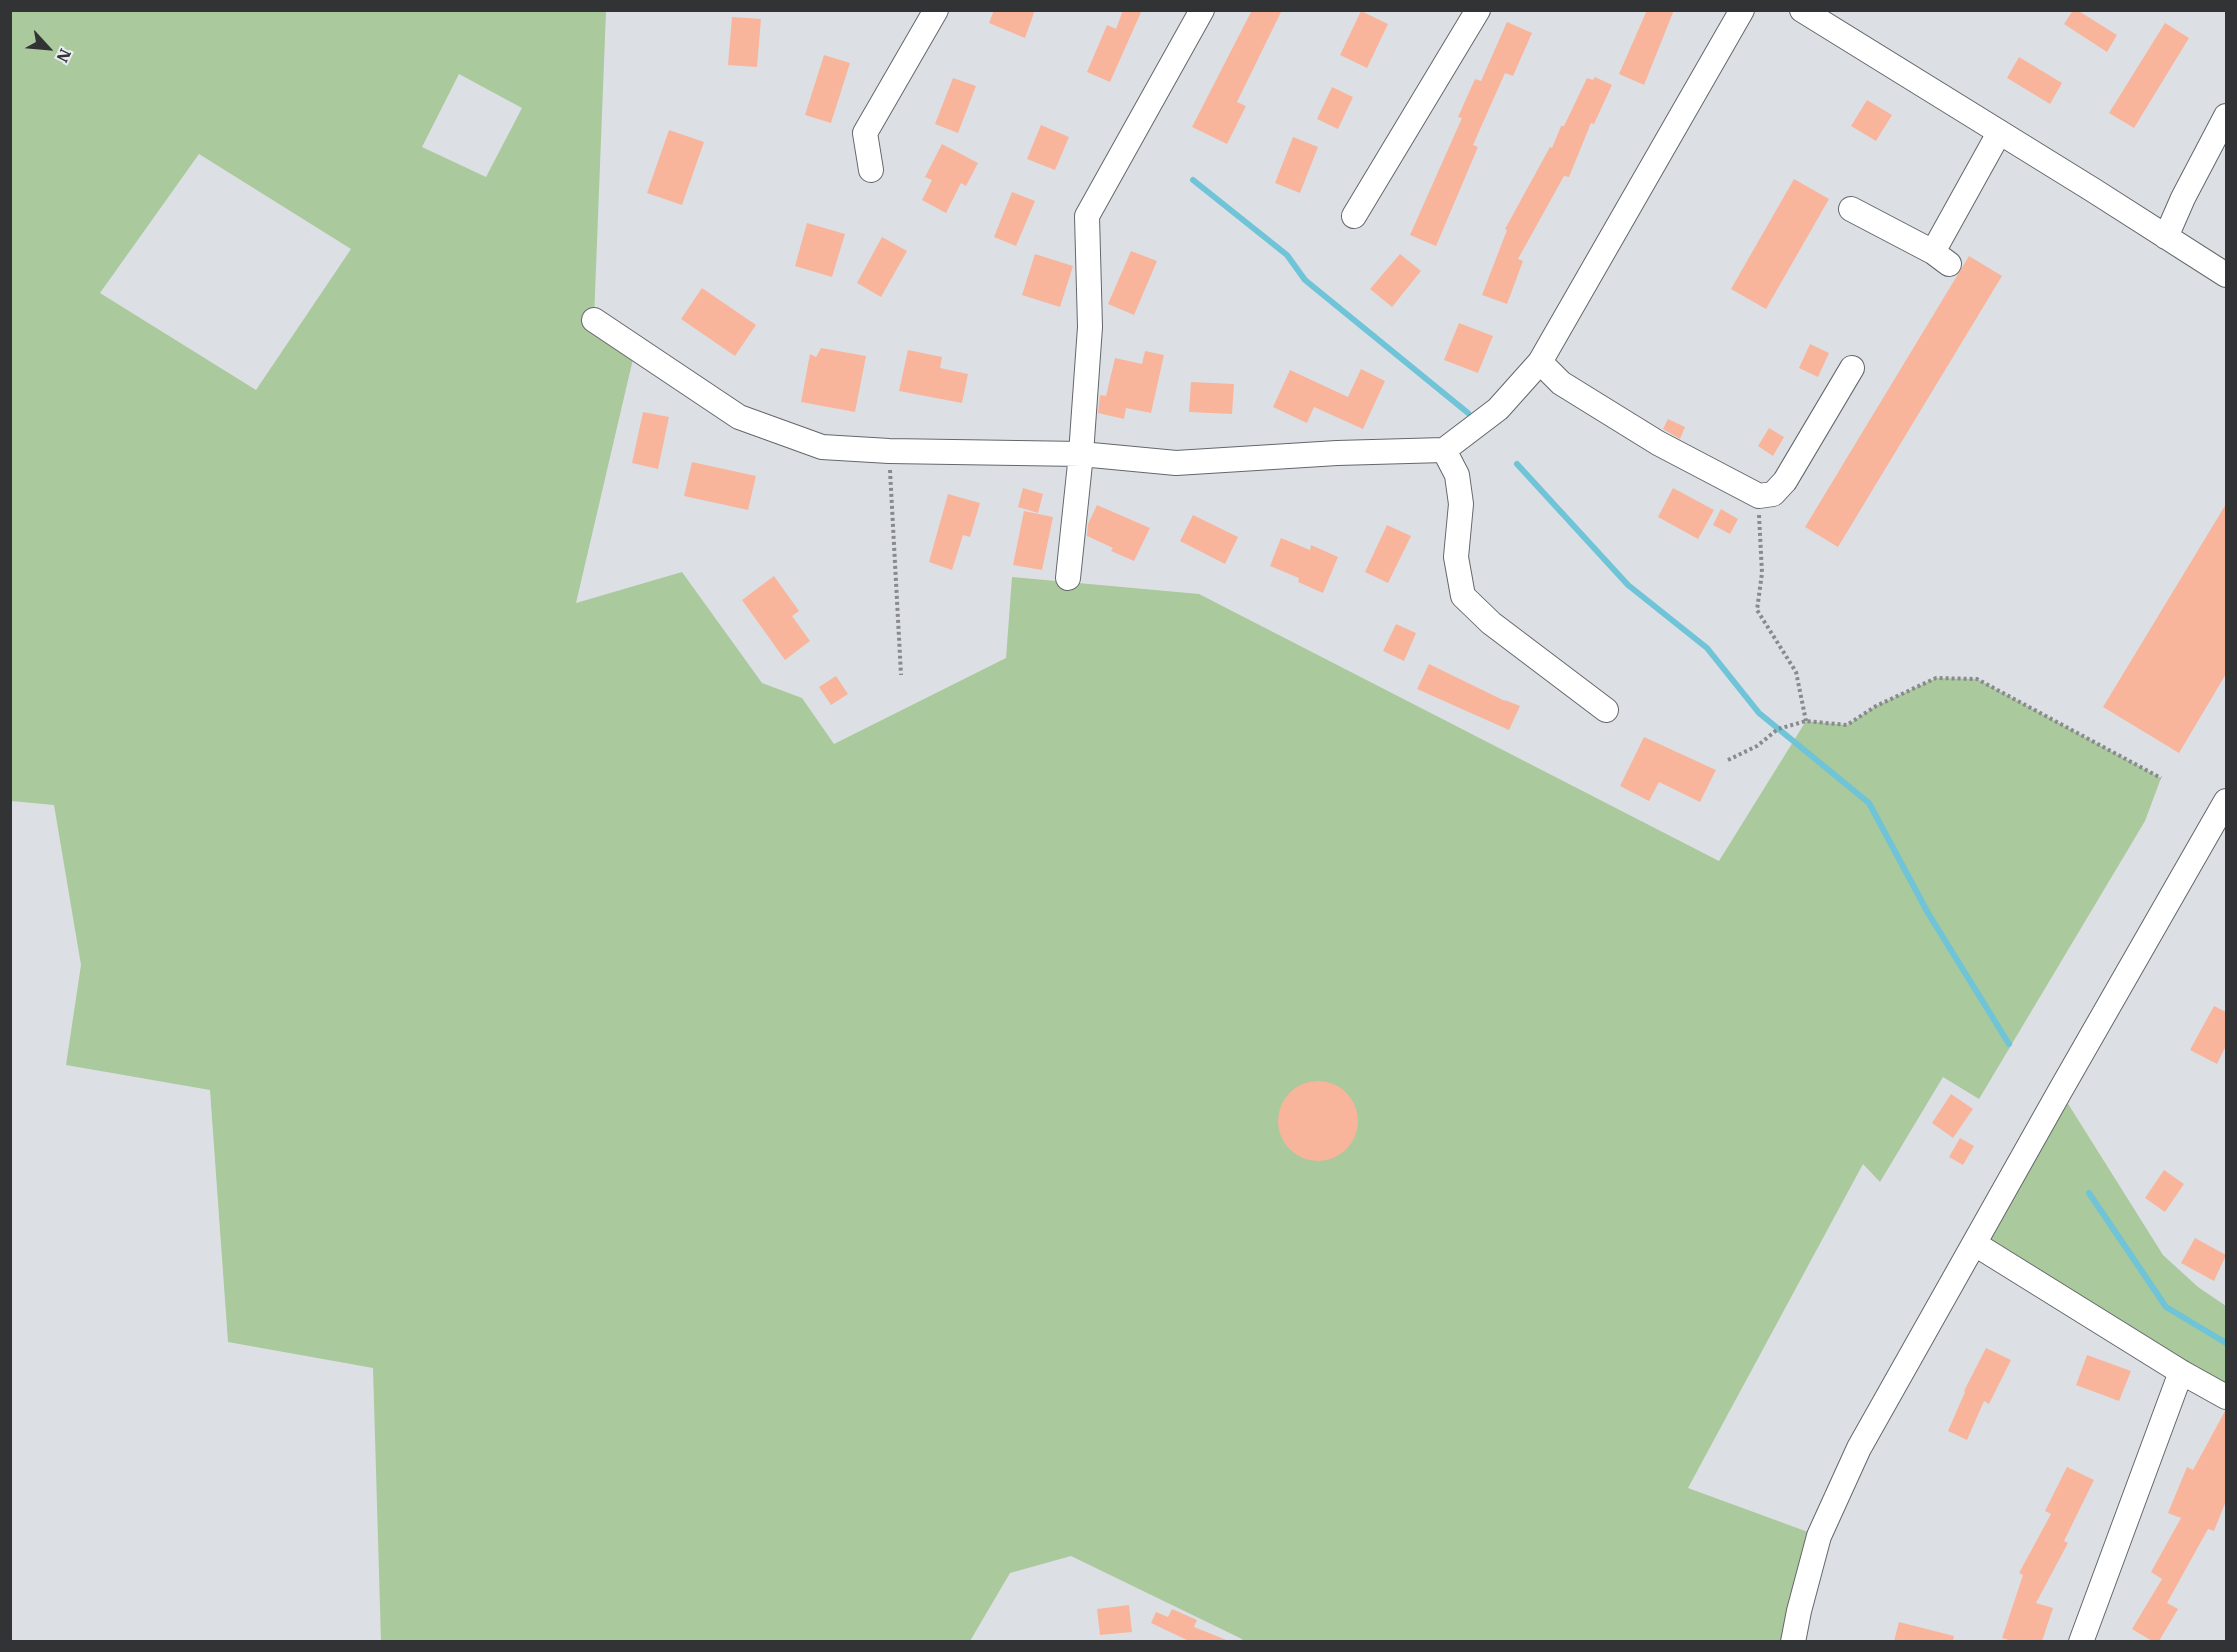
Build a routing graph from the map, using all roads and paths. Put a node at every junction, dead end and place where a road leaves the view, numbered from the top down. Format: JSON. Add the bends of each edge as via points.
{"nodes":[{"id":1,"x":936,"y":10,"type":"edge"},
{"id":2,"x":1202,"y":10,"type":"edge"},
{"id":3,"x":1478,"y":10,"type":"edge"},
{"id":4,"x":1742,"y":10,"type":"edge"},
{"id":5,"x":1802,"y":10,"type":"edge"},
{"id":6,"x":2226,"y":116,"type":"edge"},
{"id":7,"x":1999,"y":133,"type":"junction"},
{"id":8,"x":871,"y":170,"type":"dead end"},
{"id":9,"x":1851,"y":209,"type":"dead end"},
{"id":10,"x":1354,"y":216,"type":"dead end"},
{"id":11,"x":2166,"y":237,"type":"junction"},
{"id":12,"x":2226,"y":275,"type":"edge"},
{"id":13,"x":594,"y":320,"type":"dead end"},
{"id":14,"x":1540,"y":362,"type":"junction"},
{"id":15,"x":1852,"y":368,"type":"dead end"},
{"id":16,"x":1444,"y":450,"type":"junction"},
{"id":17,"x":889,"y":452,"type":"junction"},
{"id":18,"x":1081,"y":454,"type":"junction"},
{"id":19,"x":1759,"y":496,"type":"junction"},
{"id":20,"x":1068,"y":578,"type":"dead end"},
{"id":21,"x":901,"y":675,"type":"dead end"},
{"id":22,"x":1606,"y":710,"type":"dead end"},
{"id":23,"x":1806,"y":721,"type":"junction"},
{"id":24,"x":1728,"y":760,"type":"dead end"},
{"id":25,"x":2161,"y":778,"type":"dead end"},
{"id":26,"x":2226,"y":801,"type":"edge"},
{"id":27,"x":1975,"y":1244,"type":"junction"},
{"id":28,"x":2181,"y":1372,"type":"junction"},
{"id":29,"x":2226,"y":1397,"type":"edge"},
{"id":30,"x":1792,"y":1641,"type":"edge"},
{"id":31,"x":2081,"y":1641,"type":"edge"}],
"edges":[{"from":1,"to":8,"type":"street","via":[[865,134]]},
{"from":2,"to":18,"type":"street","via":[[1087,216],[1090,327]]},
{"from":3,"to":10,"type":"street"},
{"from":4,"to":14,"type":"street"},
{"from":5,"to":7,"type":"street"},
{"from":6,"to":11,"type":"street"},
{"from":7,"to":9,"type":"street","via":[[1941,258]]},
{"from":7,"to":11,"type":"street"},
{"from":11,"to":12,"type":"street"},
{"from":13,"to":17,"type":"street","via":[[739,417],[822,447]]},
{"from":14,"to":16,"type":"street","via":[[1498,409]]},
{"from":14,"to":19,"type":"street","via":[[1561,383],[1658,443]]},
{"from":15,"to":19,"type":"street","via":[[1785,481],[1773,494]]},
{"from":16,"to":18,"type":"street","via":[[1176,463]]},
{"from":16,"to":22,"type":"street","via":[[1457,475],[1461,504],[1456,557],[1463,597],[1491,623]]},
{"from":17,"to":18,"type":"street"},
{"from":17,"to":21,"type":"path"},
{"from":18,"to":20,"type":"street"},
{"from":19,"to":23,"type":"path","via":[[1762,573],[1757,610],[1796,672]]},
{"from":23,"to":24,"type":"path","via":[[1778,729]]},
{"from":23,"to":25,"type":"path","via":[[1847,725],[1876,706],[1936,678],[1977,679]]},
{"from":26,"to":27,"type":"street"},
{"from":27,"to":28,"type":"street"},
{"from":27,"to":30,"type":"street","via":[[1855,1457],[1819,1536]]},
{"from":28,"to":29,"type":"street"},
{"from":28,"to":31,"type":"street"}]}
